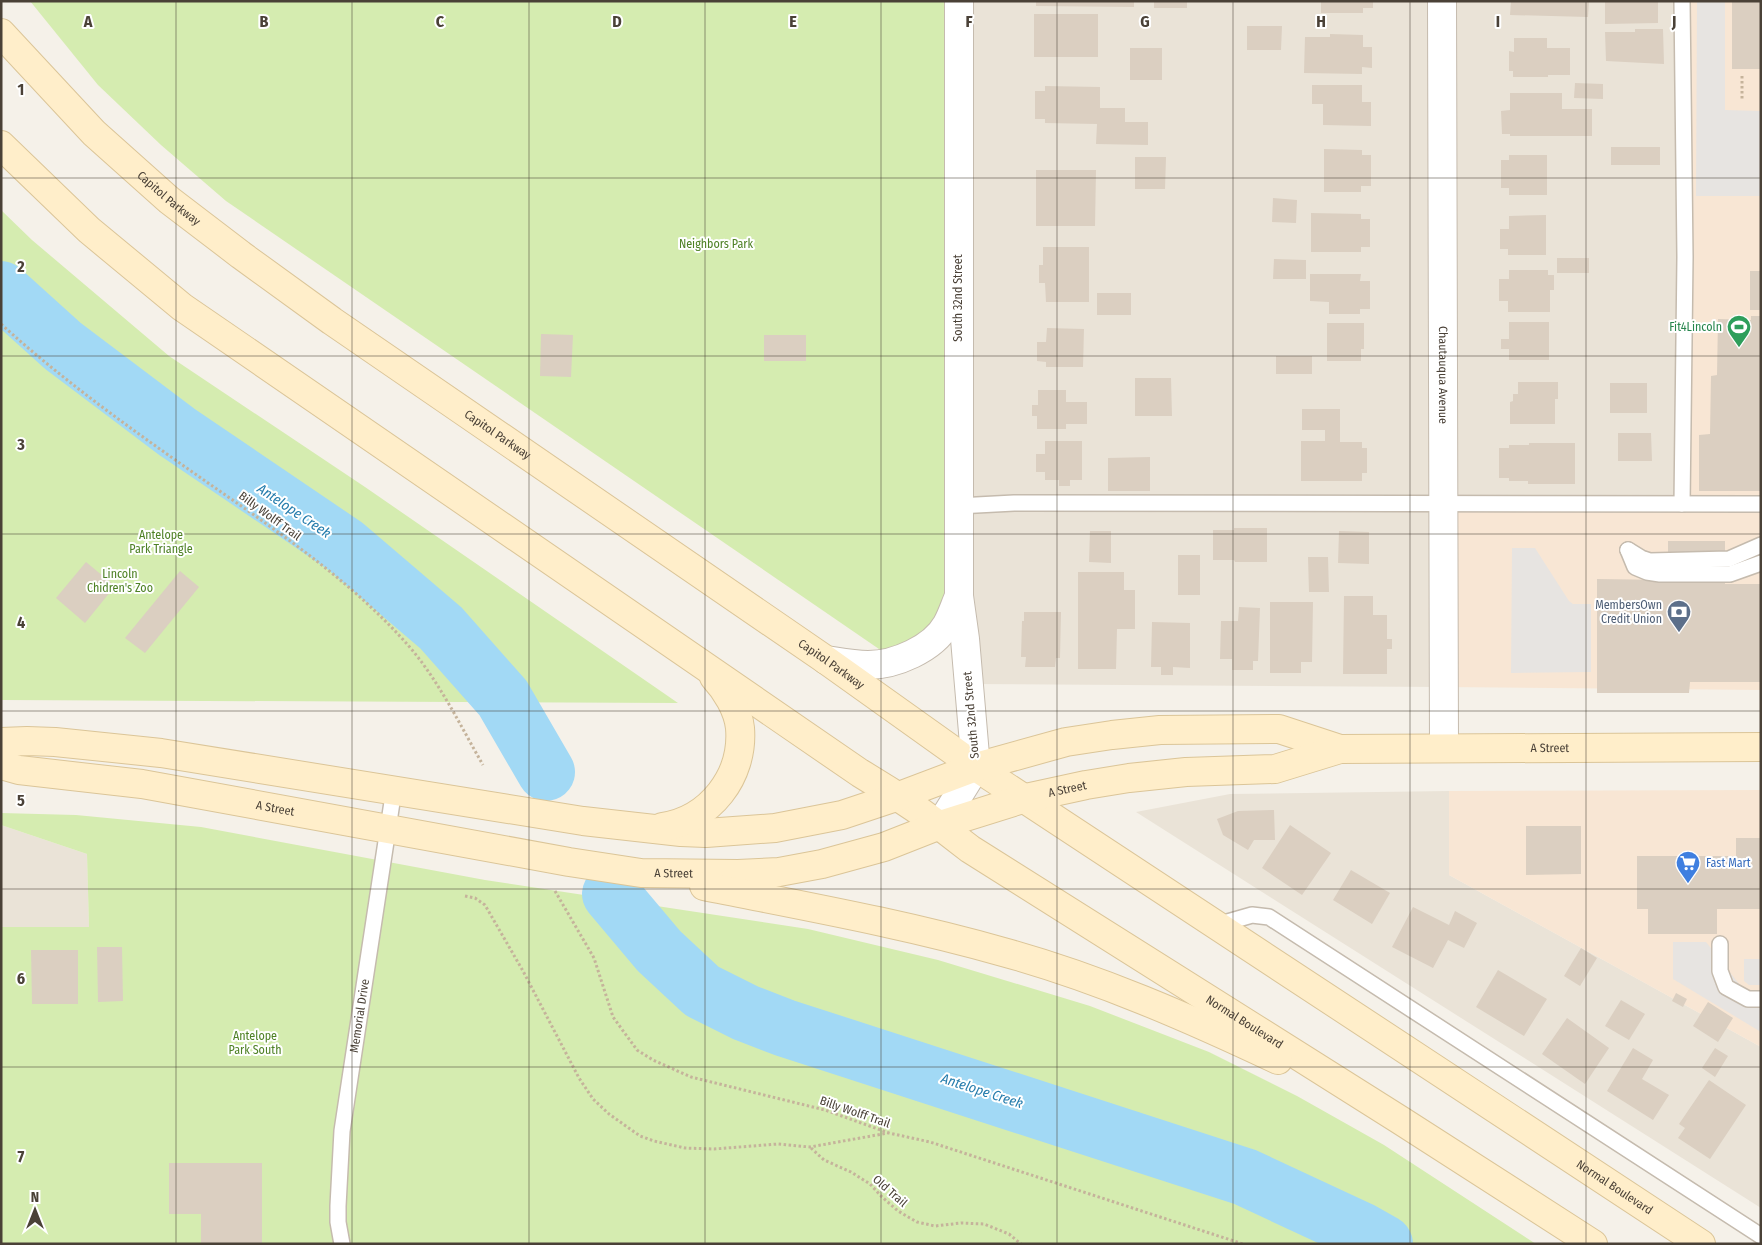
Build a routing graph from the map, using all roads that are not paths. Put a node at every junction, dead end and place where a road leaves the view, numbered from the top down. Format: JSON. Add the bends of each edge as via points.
{"nodes":[{"id":1,"x":959,"y":1,"type":"edge"},
{"id":2,"x":1442,"y":1,"type":"edge"},
{"id":3,"x":1682,"y":1,"type":"edge"},
{"id":4,"x":1,"y":33,"type":"edge"},
{"id":5,"x":1,"y":145,"type":"edge"},
{"id":6,"x":1682,"y":504,"type":"junction"},
{"id":7,"x":1761,"y":504,"type":"edge"},
{"id":8,"x":1442,"y":505,"type":"junction"},
{"id":9,"x":958,"y":506,"type":"junction"},
{"id":10,"x":1761,"y":545,"type":"edge"},
{"id":11,"x":1761,"y":563,"type":"edge"},
{"id":12,"x":959,"y":596,"type":"junction"},
{"id":13,"x":826,"y":660,"type":"junction"},
{"id":14,"x":699,"y":661,"type":"junction"},
{"id":15,"x":1,"y":742,"type":"edge"},
{"id":16,"x":1761,"y":747,"type":"edge"},
{"id":17,"x":1444,"y":748,"type":"junction"},
{"id":18,"x":1340,"y":749,"type":"junction"},
{"id":19,"x":1,"y":766,"type":"edge"},
{"id":20,"x":976,"y":766,"type":"junction"},
{"id":21,"x":394,"y":789,"type":"junction"},
{"id":22,"x":899,"y":796,"type":"junction"},
{"id":23,"x":1026,"y":798,"type":"junction"},
{"id":24,"x":940,"y":825,"type":"junction"},
{"id":25,"x":651,"y":828,"type":"junction"},
{"id":26,"x":388,"y":829,"type":"junction"},
{"id":27,"x":641,"y":873,"type":"junction"},
{"id":28,"x":1217,"y":925,"type":"junction"},
{"id":29,"x":1720,"y":944,"type":"dead end"},
{"id":30,"x":1761,"y":998,"type":"edge"},
{"id":31,"x":1400,"y":1120,"type":"junction"},
{"id":32,"x":1761,"y":1236,"type":"edge"},
{"id":33,"x":342,"y":1244,"type":"edge"},
{"id":34,"x":1592,"y":1244,"type":"edge"},
{"id":35,"x":1702,"y":1244,"type":"edge"}],
"edges":[{"from":1,"to":9,"type":"street","name":"South 32nd Street"},
{"from":2,"to":8,"type":"street","name":"Chautauqua Avenue"},
{"from":3,"to":6,"type":"lane","via":[[1685,257]]},
{"from":4,"to":13,"type":"main road","name":"Capitol Parkway","via":[[94,133],[169,200],[240,255]]},
{"from":5,"to":14,"type":"main road","via":[[89,230],[182,307]]},
{"from":6,"to":7,"type":"lane"},
{"from":6,"to":8,"type":"lane"},
{"from":8,"to":9,"type":"lane","via":[[1014,503]]},
{"from":8,"to":17,"type":"street","name":"Chautauqua Avenue"},
{"from":9,"to":12,"type":"street","name":"South 32nd Street"},
{"from":10,"to":11,"type":"lane","via":[[1728,559],[1650,560],[1628,550],[1635,567],[1660,574],[1730,574]]},
{"from":12,"to":13,"type":"street","name":"South 32nd Street","via":[[946,625],[937,636],[926,646],[904,657],[868,665]]},
{"from":12,"to":20,"type":"street","name":"South 32nd Street"},
{"from":13,"to":20,"type":"main road","name":"Capitol Parkway"},
{"from":14,"to":22,"type":"main road","via":[[860,773]]},
{"from":14,"to":25,"type":"main road","via":[[722,685],[736,712],[740,727],[737,759],[724,790],[699,813],[687,821]]},
{"from":15,"to":21,"type":"main road","name":"A Street","via":[[27,740],[97,745]]},
{"from":16,"to":17,"type":"main road","name":"A Street"},
{"from":17,"to":18,"type":"main road","name":"A Street"},
{"from":18,"to":20,"type":"main road","name":"A Street","via":[[1280,729],[1160,730],[1066,742]]},
{"from":18,"to":23,"type":"main road","name":"A Street","via":[[1275,769],[1129,778]]},
{"from":19,"to":26,"type":"main road","name":"A Street","via":[[142,784]]},
{"from":20,"to":22,"type":"main road","name":"A Street"},
{"from":20,"to":23,"type":"main road","name":"Capitol Parkway"},
{"from":20,"to":24,"type":"street","name":"South 32nd Street"},
{"from":21,"to":25,"type":"main road","name":"A Street","via":[[583,821]]},
{"from":21,"to":26,"type":"lane","name":"Memorial Drive"},
{"from":22,"to":24,"type":"main road","name":"Normal Boulevard"},
{"from":22,"to":25,"type":"main road","name":"A Street","via":[[842,815],[775,828],[706,834]]},
{"from":23,"to":24,"type":"main road","name":"A Street"},
{"from":23,"to":28,"type":"main road","name":"Normal Boulevard"},
{"from":24,"to":27,"type":"main road","name":"A Street","via":[[884,847],[779,872]]},
{"from":24,"to":31,"type":"main road","name":"Normal Boulevard","via":[[970,849]]},
{"from":26,"to":27,"type":"main road","name":"A Street"},
{"from":26,"to":33,"type":"lane","name":"Memorial Drive","via":[[342,1131],[338,1206]]},
{"from":27,"to":31,"type":"main road","via":[[948,938],[1055,968],[1171,1011]]},
{"from":28,"to":32,"type":"lane","via":[[1252,915],[1269,917]]},
{"from":28,"to":35,"type":"main road","name":"Normal Boulevard"},
{"from":29,"to":30,"type":"lane","via":[[1720,972],[1726,987],[1748,998]]},
{"from":31,"to":34,"type":"main road","name":"Normal Boulevard"}]}
